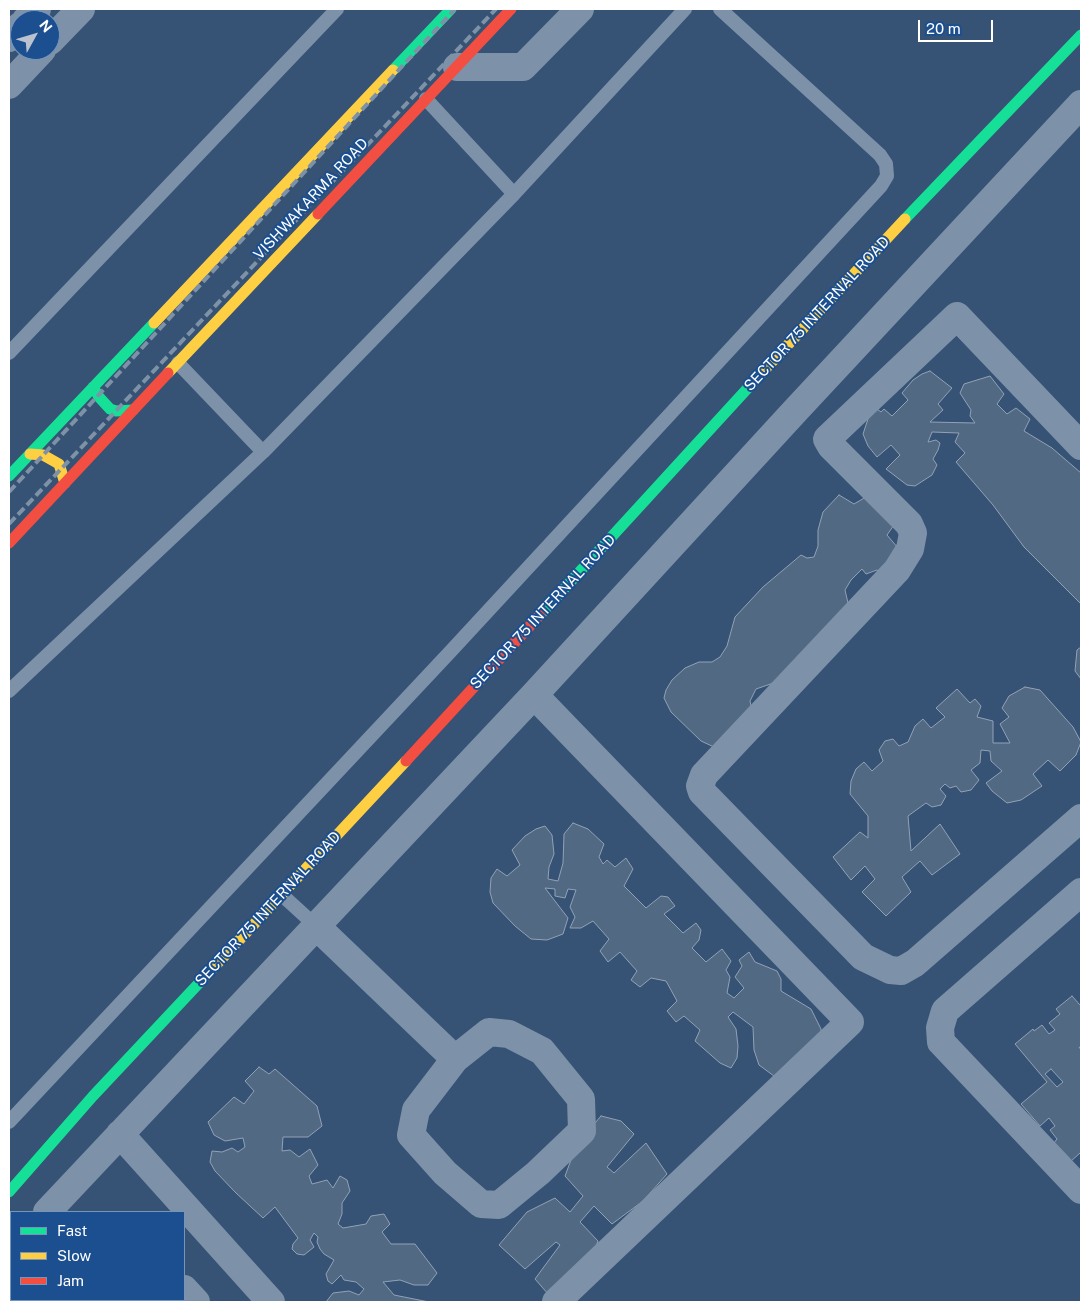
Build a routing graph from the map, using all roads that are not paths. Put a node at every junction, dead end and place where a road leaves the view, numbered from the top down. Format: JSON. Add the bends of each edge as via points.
{"nodes":[{"id":1,"x":80,"y":9,"type":"edge"},
{"id":2,"x":336,"y":9,"type":"edge"},
{"id":3,"x":451,"y":9,"type":"edge"},
{"id":4,"x":512,"y":9,"type":"edge"},
{"id":5,"x":580,"y":9,"type":"edge"},
{"id":6,"x":685,"y":9,"type":"edge"},
{"id":7,"x":720,"y":9,"type":"edge"},
{"id":8,"x":60,"y":30,"type":"edge"},
{"id":9,"x":1081,"y":36,"type":"edge"},
{"id":10,"x":33,"y":60,"type":"edge"},
{"id":11,"x":457,"y":67,"type":"junction"},
{"id":12,"x":9,"y":85,"type":"edge"},
{"id":13,"x":426,"y":99,"type":"junction"},
{"id":14,"x":1081,"y":104,"type":"edge"},
{"id":15,"x":514,"y":194,"type":"junction"},
{"id":16,"x":9,"y":353,"type":"edge"},
{"id":17,"x":178,"y":363,"type":"junction"},
{"id":18,"x":93,"y":386,"type":"junction"},
{"id":19,"x":133,"y":410,"type":"junction"},
{"id":20,"x":795,"y":411,"type":"junction"},
{"id":21,"x":827,"y":439,"type":"junction"},
{"id":22,"x":1081,"y":446,"type":"edge"},
{"id":23,"x":263,"y":452,"type":"junction"},
{"id":24,"x":30,"y":454,"type":"junction"},
{"id":25,"x":9,"y":476,"type":"edge"},
{"id":26,"x":65,"y":483,"type":"junction"},
{"id":27,"x":9,"y":543,"type":"edge"},
{"id":28,"x":9,"y":691,"type":"edge"},
{"id":29,"x":534,"y":695,"type":"junction"},
{"id":30,"x":1081,"y":818,"type":"edge"},
{"id":31,"x":1081,"y":892,"type":"edge"},
{"id":32,"x":282,"y":895,"type":"junction"},
{"id":33,"x":316,"y":926,"type":"junction"},
{"id":34,"x":455,"y":1058,"type":"junction"},
{"id":35,"x":9,"y":1122,"type":"edge"},
{"id":36,"x":120,"y":1134,"type":"junction"},
{"id":37,"x":1081,"y":1190,"type":"edge"},
{"id":38,"x":9,"y":1192,"type":"edge"},
{"id":39,"x":48,"y":1211,"type":"edge"},
{"id":40,"x":185,"y":1289,"type":"edge"},
{"id":41,"x":196,"y":1302,"type":"edge"},
{"id":42,"x":271,"y":1302,"type":"edge"},
{"id":43,"x":556,"y":1302,"type":"edge"}],
"edges":[{"from":1,"to":8,"type":"street"},
{"from":2,"to":16,"type":"lane"},
{"from":3,"to":18,"type":"street","name":"VISHWAKARMA ROAD"},
{"from":4,"to":11,"type":"street","name":"VISHWAKARMA ROAD"},
{"from":5,"to":11,"type":"street","via":[[523,67]]},
{"from":6,"to":15,"type":"lane"},
{"from":7,"to":35,"type":"lane","via":[[880,155],[886,164],[887,176],[881,186]]},
{"from":9,"to":32,"type":"street","name":"SECTOR 75 INTERNAL ROAD","via":[[883,242]]},
{"from":10,"to":12,"type":"street"},
{"from":11,"to":13,"type":"street","name":"VISHWAKARMA ROAD"},
{"from":13,"to":15,"type":"lane"},
{"from":13,"to":17,"type":"street","name":"VISHWAKARMA ROAD"},
{"from":14,"to":20,"type":"street"},
{"from":15,"to":23,"type":"lane"},
{"from":17,"to":19,"type":"street","name":"VISHWAKARMA ROAD"},
{"from":17,"to":23,"type":"lane"},
{"from":18,"to":19,"type":"street","via":[[110,409]]},
{"from":18,"to":24,"type":"street","name":"VISHWAKARMA ROAD"},
{"from":19,"to":26,"type":"street","name":"VISHWAKARMA ROAD"},
{"from":20,"to":21,"type":"street"},
{"from":20,"to":29,"type":"street"},
{"from":21,"to":22,"type":"street","via":[[957,316]]},
{"from":21,"to":30,"type":"street","via":[[909,524],[912,533],[910,550],[897,570],[704,775],[700,786],[702,792],[863,956],[890,970],[901,971],[915,964]]},
{"from":23,"to":28,"type":"lane"},
{"from":24,"to":25,"type":"street","name":"VISHWAKARMA ROAD"},
{"from":24,"to":26,"type":"street","via":[[59,464]]},
{"from":26,"to":27,"type":"street","name":"VISHWAKARMA ROAD"},
{"from":29,"to":33,"type":"street"},
{"from":29,"to":43,"type":"street","via":[[850,1022]]},
{"from":31,"to":37,"type":"street","via":[[945,1011],[940,1028],[941,1042]]},
{"from":32,"to":33,"type":"lane"},
{"from":32,"to":38,"type":"street","name":"SECTOR 75 INTERNAL ROAD","via":[[93,1096]]},
{"from":33,"to":34,"type":"street"},
{"from":33,"to":36,"type":"street"},
{"from":34,"to":34,"type":"street","via":[[488,1032],[510,1034],[542,1050],[581,1099],[582,1131],[499,1205],[481,1204],[445,1173],[410,1135],[416,1110]]},
{"from":36,"to":39,"type":"street"},
{"from":36,"to":42,"type":"street"},
{"from":40,"to":41,"type":"street"}]}
